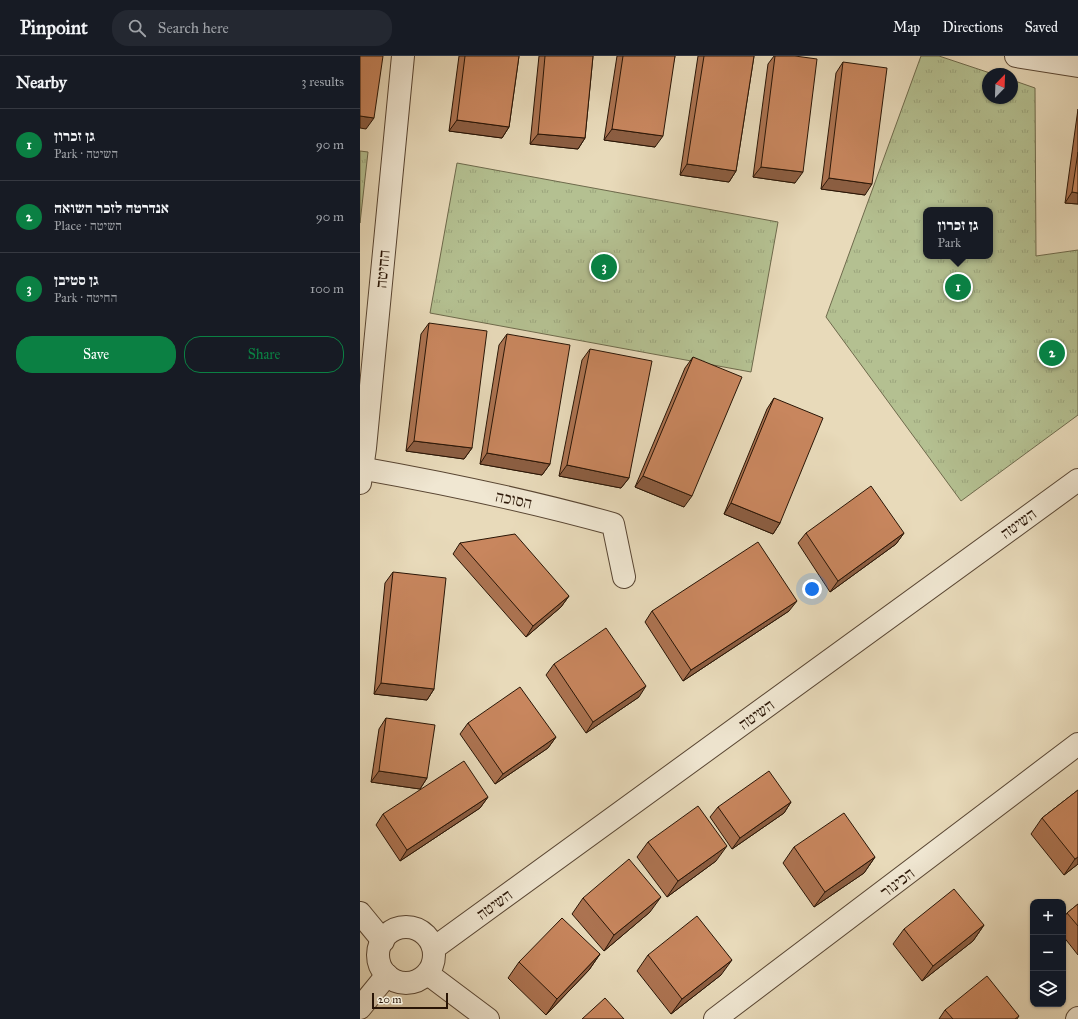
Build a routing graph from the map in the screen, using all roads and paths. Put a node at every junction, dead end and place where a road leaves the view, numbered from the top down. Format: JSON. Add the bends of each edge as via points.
{"nodes":[{"id":1,"x":403,"y":56,"type":"edge"},
{"id":2,"x":1016,"y":56,"type":"edge"},
{"id":3,"x":1078,"y":66,"type":"edge"},
{"id":4,"x":361,"y":473,"type":"edge"},
{"id":5,"x":1078,"y":480,"type":"edge"},
{"id":6,"x":624,"y":577,"type":"dead end"},
{"id":7,"x":1078,"y":744,"type":"edge"},
{"id":8,"x":360,"y":913,"type":"edge"},
{"id":9,"x":382,"y":941,"type":"junction"},
{"id":10,"x":434,"y":948,"type":"junction"},
{"id":11,"x":428,"y":974,"type":"junction"},
{"id":12,"x":387,"y":975,"type":"junction"},
{"id":13,"x":360,"y":1008,"type":"edge"},
{"id":14,"x":488,"y":1019,"type":"edge"},
{"id":15,"x":715,"y":1019,"type":"edge"}],
"edges":[{"from":1,"to":4,"type":"street","name":"החיטה"},
{"from":2,"to":3,"type":"street"},
{"from":4,"to":6,"type":"street","name":"הסוכה","via":[[405,475],[551,507],[614,524]]},
{"from":5,"to":10,"type":"street","name":"השיטה"},
{"from":7,"to":15,"type":"street","name":"הכינור"},
{"from":8,"to":9,"type":"street"},
{"from":9,"to":10,"type":"street","via":[[397,929],[415,929],[423,933]]},
{"from":9,"to":12,"type":"street","via":[[379,958],[381,968]]},
{"from":10,"to":11,"type":"street","via":[[432,966]]},
{"from":11,"to":12,"type":"street","via":[[412,983],[394,981]]},
{"from":11,"to":14,"type":"street"},
{"from":12,"to":13,"type":"street"}]}
